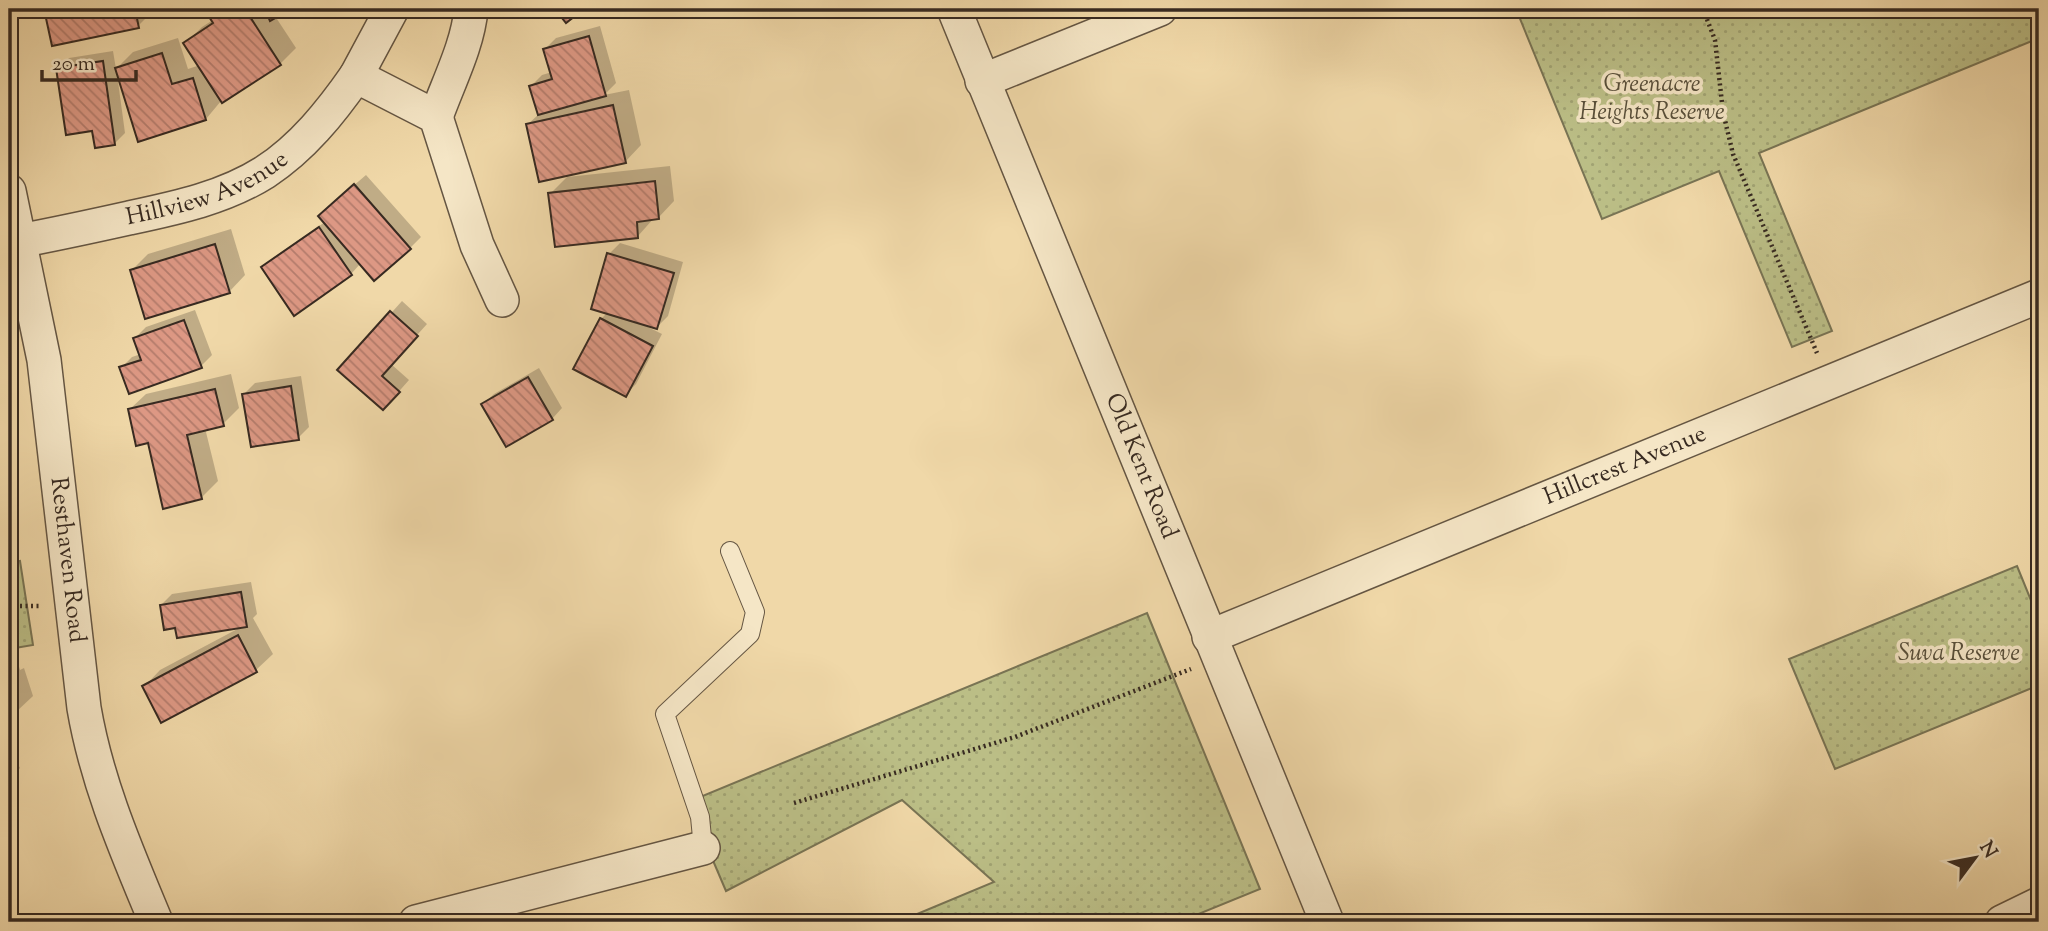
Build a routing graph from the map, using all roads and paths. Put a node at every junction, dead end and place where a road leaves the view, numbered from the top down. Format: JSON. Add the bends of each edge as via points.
{"nodes":[{"id":1,"x":392,"y":9,"type":"edge"},
{"id":2,"x":471,"y":9,"type":"edge"},
{"id":3,"x":954,"y":9,"type":"edge"},
{"id":4,"x":1160,"y":9,"type":"edge"},
{"id":5,"x":1703,"y":9,"type":"edge"},
{"id":6,"x":356,"y":76,"type":"junction"},
{"id":7,"x":982,"y":81,"type":"junction"},
{"id":8,"x":436,"y":117,"type":"junction"},
{"id":9,"x":9,"y":191,"type":"edge"},
{"id":10,"x":19,"y":242,"type":"junction"},
{"id":11,"x":2039,"y":296,"type":"edge"},
{"id":12,"x":502,"y":300,"type":"dead end"},
{"id":13,"x":1830,"y":383,"type":"junction"},
{"id":14,"x":730,"y":551,"type":"dead end"},
{"id":15,"x":9,"y":606,"type":"edge"},
{"id":16,"x":39,"y":607,"type":"dead end"},
{"id":17,"x":1209,"y":637,"type":"junction"},
{"id":18,"x":794,"y":803,"type":"dead end"},
{"id":19,"x":703,"y":848,"type":"joint"},
{"id":20,"x":2039,"y":904,"type":"edge"},
{"id":21,"x":457,"y":918,"type":"edge"},
{"id":22,"x":156,"y":922,"type":"edge"},
{"id":23,"x":416,"y":922,"type":"edge"},
{"id":24,"x":1327,"y":922,"type":"edge"},
{"id":25,"x":2002,"y":922,"type":"edge"}],
"edges":[{"from":1,"to":6,"type":"street","name":"Hillview Avenue"},
{"from":2,"to":8,"type":"street"},
{"from":3,"to":7,"type":"street","name":"Old Kent Road"},
{"from":4,"to":7,"type":"street"},
{"from":5,"to":13,"type":"path","via":[[1715,40],[1733,153]]},
{"from":6,"to":8,"type":"street"},
{"from":6,"to":10,"type":"street","name":"Hillview Avenue","via":[[333,110],[296,147],[239,187],[175,207]]},
{"from":7,"to":17,"type":"street","name":"Old Kent Road"},
{"from":8,"to":12,"type":"street","via":[[477,245]]},
{"from":9,"to":10,"type":"street","name":"Resthaven Road"},
{"from":10,"to":22,"type":"street","name":"Resthaven Road","via":[[44,360],[91,750]]},
{"from":11,"to":13,"type":"street","name":"Hillcrest Avenue"},
{"from":13,"to":17,"type":"street","name":"Hillcrest Avenue"},
{"from":14,"to":19,"type":"lane","via":[[755,612],[750,634],[665,714],[700,817]]},
{"from":15,"to":16,"type":"path"},
{"from":17,"to":18,"type":"path","via":[[1196,667],[1015,737]]},
{"from":17,"to":24,"type":"street","name":"Old Kent Road"},
{"from":19,"to":21,"type":"street"},
{"from":20,"to":25,"type":"street"},
{"from":21,"to":23,"type":"street"}]}
